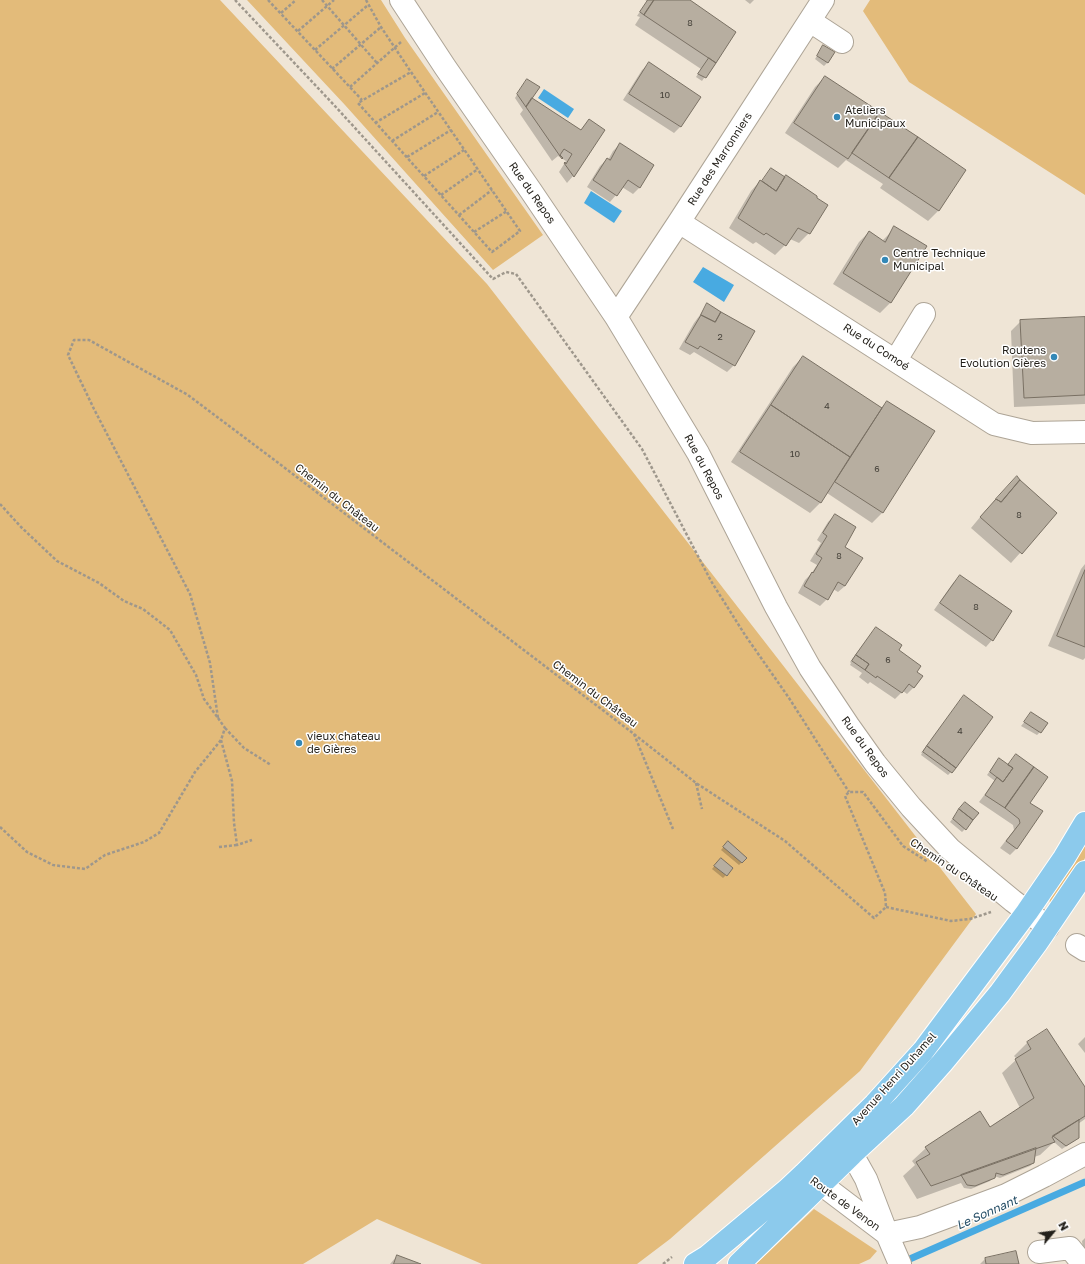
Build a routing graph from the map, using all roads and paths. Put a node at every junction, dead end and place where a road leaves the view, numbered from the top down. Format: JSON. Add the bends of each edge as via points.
{"nodes":[{"id":1,"x":236,"y":0,"type":"edge"},
{"id":2,"x":268,"y":0,"type":"edge"},
{"id":3,"x":296,"y":0,"type":"edge"},
{"id":4,"x":322,"y":0,"type":"edge"},
{"id":5,"x":334,"y":0,"type":"edge"},
{"id":6,"x":366,"y":0,"type":"edge"},
{"id":7,"x":401,"y":0,"type":"edge"},
{"id":8,"x":823,"y":0,"type":"edge"},
{"id":9,"x":368,"y":5,"type":"junction"},
{"id":10,"x":327,"y":6,"type":"junction"},
{"id":11,"x":281,"y":13,"type":"junction"},
{"id":12,"x":810,"y":21,"type":"junction"},
{"id":13,"x":344,"y":26,"type":"junction"},
{"id":14,"x":381,"y":27,"type":"junction"},
{"id":15,"x":419,"y":28,"type":"junction"},
{"id":16,"x":298,"y":31,"type":"junction"},
{"id":17,"x":842,"y":42,"type":"dead end"},
{"id":18,"x":360,"y":45,"type":"junction"},
{"id":19,"x":395,"y":48,"type":"junction"},
{"id":20,"x":315,"y":50,"type":"junction"},
{"id":21,"x":377,"y":63,"type":"junction"},
{"id":22,"x":332,"y":69,"type":"junction"},
{"id":23,"x":411,"y":72,"type":"junction"},
{"id":24,"x":350,"y":87,"type":"junction"},
{"id":25,"x":425,"y":93,"type":"junction"},
{"id":26,"x":362,"y":100,"type":"junction"},
{"id":27,"x":438,"y":112,"type":"junction"},
{"id":28,"x":375,"y":123,"type":"junction"},
{"id":29,"x":451,"y":130,"type":"junction"},
{"id":30,"x":392,"y":141,"type":"junction"},
{"id":31,"x":464,"y":150,"type":"junction"},
{"id":32,"x":407,"y":158,"type":"junction"},
{"id":33,"x":478,"y":170,"type":"junction"},
{"id":34,"x":424,"y":176,"type":"junction"},
{"id":35,"x":492,"y":190,"type":"junction"},
{"id":36,"x":441,"y":195,"type":"junction"},
{"id":37,"x":507,"y":211,"type":"junction"},
{"id":38,"x":458,"y":215,"type":"junction"},
{"id":39,"x":679,"y":222,"type":"junction"},
{"id":40,"x":474,"y":232,"type":"junction"},
{"id":41,"x":924,"y":314,"type":"dead end"},
{"id":42,"x":616,"y":317,"type":"junction"},
{"id":43,"x":896,"y":360,"type":"junction"},
{"id":44,"x":1085,"y":432,"type":"edge"},
{"id":45,"x":0,"y":504,"type":"edge"},
{"id":46,"x":218,"y":718,"type":"junction"},
{"id":47,"x":225,"y":728,"type":"junction"},
{"id":48,"x":634,"y":734,"type":"junction"},
{"id":49,"x":221,"y":740,"type":"junction"},
{"id":50,"x":271,"y":765,"type":"dead end"},
{"id":51,"x":696,"y":783,"type":"junction"},
{"id":52,"x":849,"y":792,"type":"junction"},
{"id":53,"x":702,"y":809,"type":"dead end"},
{"id":54,"x":1085,"y":823,"type":"edge"},
{"id":55,"x":0,"y":828,"type":"edge"},
{"id":56,"x":673,"y":829,"type":"dead end"},
{"id":57,"x":252,"y":840,"type":"dead end"},
{"id":58,"x":237,"y":845,"type":"junction"},
{"id":59,"x":219,"y":847,"type":"dead end"},
{"id":60,"x":929,"y":863,"type":"dead end"},
{"id":61,"x":1085,"y":872,"type":"edge"},
{"id":62,"x":886,"y":907,"type":"junction"},
{"id":63,"x":1013,"y":907,"type":"junction"},
{"id":64,"x":1048,"y":927,"type":"junction"},
{"id":65,"x":846,"y":1146,"type":"junction"},
{"id":66,"x":1085,"y":1154,"type":"edge"},
{"id":67,"x":813,"y":1179,"type":"junction"},
{"id":68,"x":886,"y":1234,"type":"junction"},
{"id":69,"x":1040,"y":1252,"type":"dead end"},
{"id":70,"x":899,"y":1263,"type":"edge"},
{"id":71,"x":695,"y":1264,"type":"edge"},
{"id":72,"x":739,"y":1264,"type":"edge"},
{"id":73,"x":1083,"y":1264,"type":"edge"}],
"edges":[{"from":1,"to":52,"type":"path","via":[[493,279],[506,272],[516,274],[642,449],[711,581]]},
{"from":2,"to":11,"type":"path"},
{"from":3,"to":11,"type":"path"},
{"from":4,"to":10,"type":"path"},
{"from":5,"to":10,"type":"path"},
{"from":6,"to":9,"type":"path"},
{"from":7,"to":15,"type":"street","name":"Rue du Repos"},
{"from":8,"to":12,"type":"street","name":"Rue des Marronniers"},
{"from":9,"to":13,"type":"path"},
{"from":9,"to":14,"type":"path"},
{"from":10,"to":13,"type":"path"},
{"from":10,"to":16,"type":"path"},
{"from":11,"to":16,"type":"path"},
{"from":12,"to":17,"type":"street"},
{"from":12,"to":39,"type":"street","name":"Rue des Marronniers"},
{"from":13,"to":18,"type":"path"},
{"from":13,"to":20,"type":"path"},
{"from":14,"to":18,"type":"path"},
{"from":14,"to":19,"type":"path"},
{"from":15,"to":19,"type":"path"},
{"from":15,"to":42,"type":"street","name":"Rue du Repos"},
{"from":16,"to":20,"type":"path"},
{"from":18,"to":21,"type":"path"},
{"from":18,"to":22,"type":"path"},
{"from":19,"to":21,"type":"path"},
{"from":19,"to":23,"type":"path"},
{"from":20,"to":22,"type":"path"},
{"from":21,"to":24,"type":"path"},
{"from":22,"to":24,"type":"path"},
{"from":23,"to":25,"type":"path"},
{"from":23,"to":26,"type":"path"},
{"from":24,"to":26,"type":"path"},
{"from":25,"to":27,"type":"path"},
{"from":25,"to":28,"type":"path"},
{"from":26,"to":28,"type":"path","via":[[358,103]]},
{"from":27,"to":29,"type":"path"},
{"from":27,"to":30,"type":"path"},
{"from":28,"to":30,"type":"path"},
{"from":29,"to":31,"type":"path"},
{"from":29,"to":32,"type":"path"},
{"from":30,"to":32,"type":"path"},
{"from":31,"to":33,"type":"path"},
{"from":31,"to":34,"type":"path"},
{"from":32,"to":34,"type":"path"},
{"from":33,"to":35,"type":"path"},
{"from":33,"to":36,"type":"path"},
{"from":34,"to":36,"type":"path"},
{"from":35,"to":37,"type":"path"},
{"from":35,"to":38,"type":"path"},
{"from":36,"to":38,"type":"path"},
{"from":37,"to":40,"type":"path"},
{"from":37,"to":40,"type":"path","via":[[520,231],[492,252]]},
{"from":38,"to":40,"type":"path"},
{"from":39,"to":42,"type":"street","name":"Rue des Marronniers"},
{"from":39,"to":43,"type":"street","name":"Rue du Comoé"},
{"from":41,"to":43,"type":"street"},
{"from":42,"to":63,"type":"street","name":"Rue du Repos","via":[[698,453],[810,668],[875,763],[911,807],[950,849]]},
{"from":43,"to":44,"type":"street","name":"Rue du Comoé","via":[[994,424],[1032,434]]},
{"from":45,"to":46,"type":"path","via":[[57,561],[99,583],[124,601],[143,609],[170,630],[196,675],[204,699]]},
{"from":46,"to":47,"type":"path"},
{"from":46,"to":48,"type":"path","name":"Chemin du Château","via":[[210,663],[190,594],[68,355],[74,340],[89,340],[188,395]]},
{"from":47,"to":49,"type":"path"},
{"from":47,"to":50,"type":"path","via":[[244,748]]},
{"from":48,"to":51,"type":"path","name":"Chemin du Château"},
{"from":48,"to":56,"type":"path"},
{"from":49,"to":55,"type":"path","via":[[195,772],[159,834],[144,842],[105,855],[85,869],[53,865],[27,852]]},
{"from":49,"to":58,"type":"path","via":[[232,781]]},
{"from":51,"to":53,"type":"path"},
{"from":51,"to":62,"type":"path","name":"Chemin du Château","via":[[785,841],[874,918]]},
{"from":52,"to":60,"type":"path","name":"Chemin du Château","via":[[863,792],[903,846]]},
{"from":52,"to":62,"type":"path","via":[[845,796],[885,893]]},
{"from":54,"to":63,"type":"main road","name":"Avenue Henri Duhamel","via":[[1064,858]]},
{"from":57,"to":58,"type":"path"},
{"from":58,"to":59,"type":"path"},
{"from":61,"to":64,"type":"main road","name":"Avenue Henri Duhamel"},
{"from":62,"to":63,"type":"path","via":[[951,922]]},
{"from":63,"to":64,"type":"street","name":"Rue du Repos"},
{"from":63,"to":65,"type":"main road","name":"Avenue Henri Duhamel","via":[[923,1051],[875,1104]]},
{"from":64,"to":65,"type":"main road","name":"Avenue Henri Duhamel","via":[[1000,993],[904,1106]]},
{"from":65,"to":67,"type":"main road","name":"Avenue Henri Duhamel"},
{"from":65,"to":68,"type":"street","name":"Route de Venon","via":[[866,1179]]},
{"from":66,"to":68,"type":"street","via":[[1006,1195],[920,1227]]},
{"from":67,"to":68,"type":"street","name":"Route de Venon"},
{"from":67,"to":71,"type":"main road","name":"Avenue Henri Duhamel","via":[[787,1190]]},
{"from":67,"to":72,"type":"main road"},
{"from":68,"to":70,"type":"street","name":"Route de Venon"},
{"from":69,"to":73,"type":"street","via":[[1070,1248]]}]}
